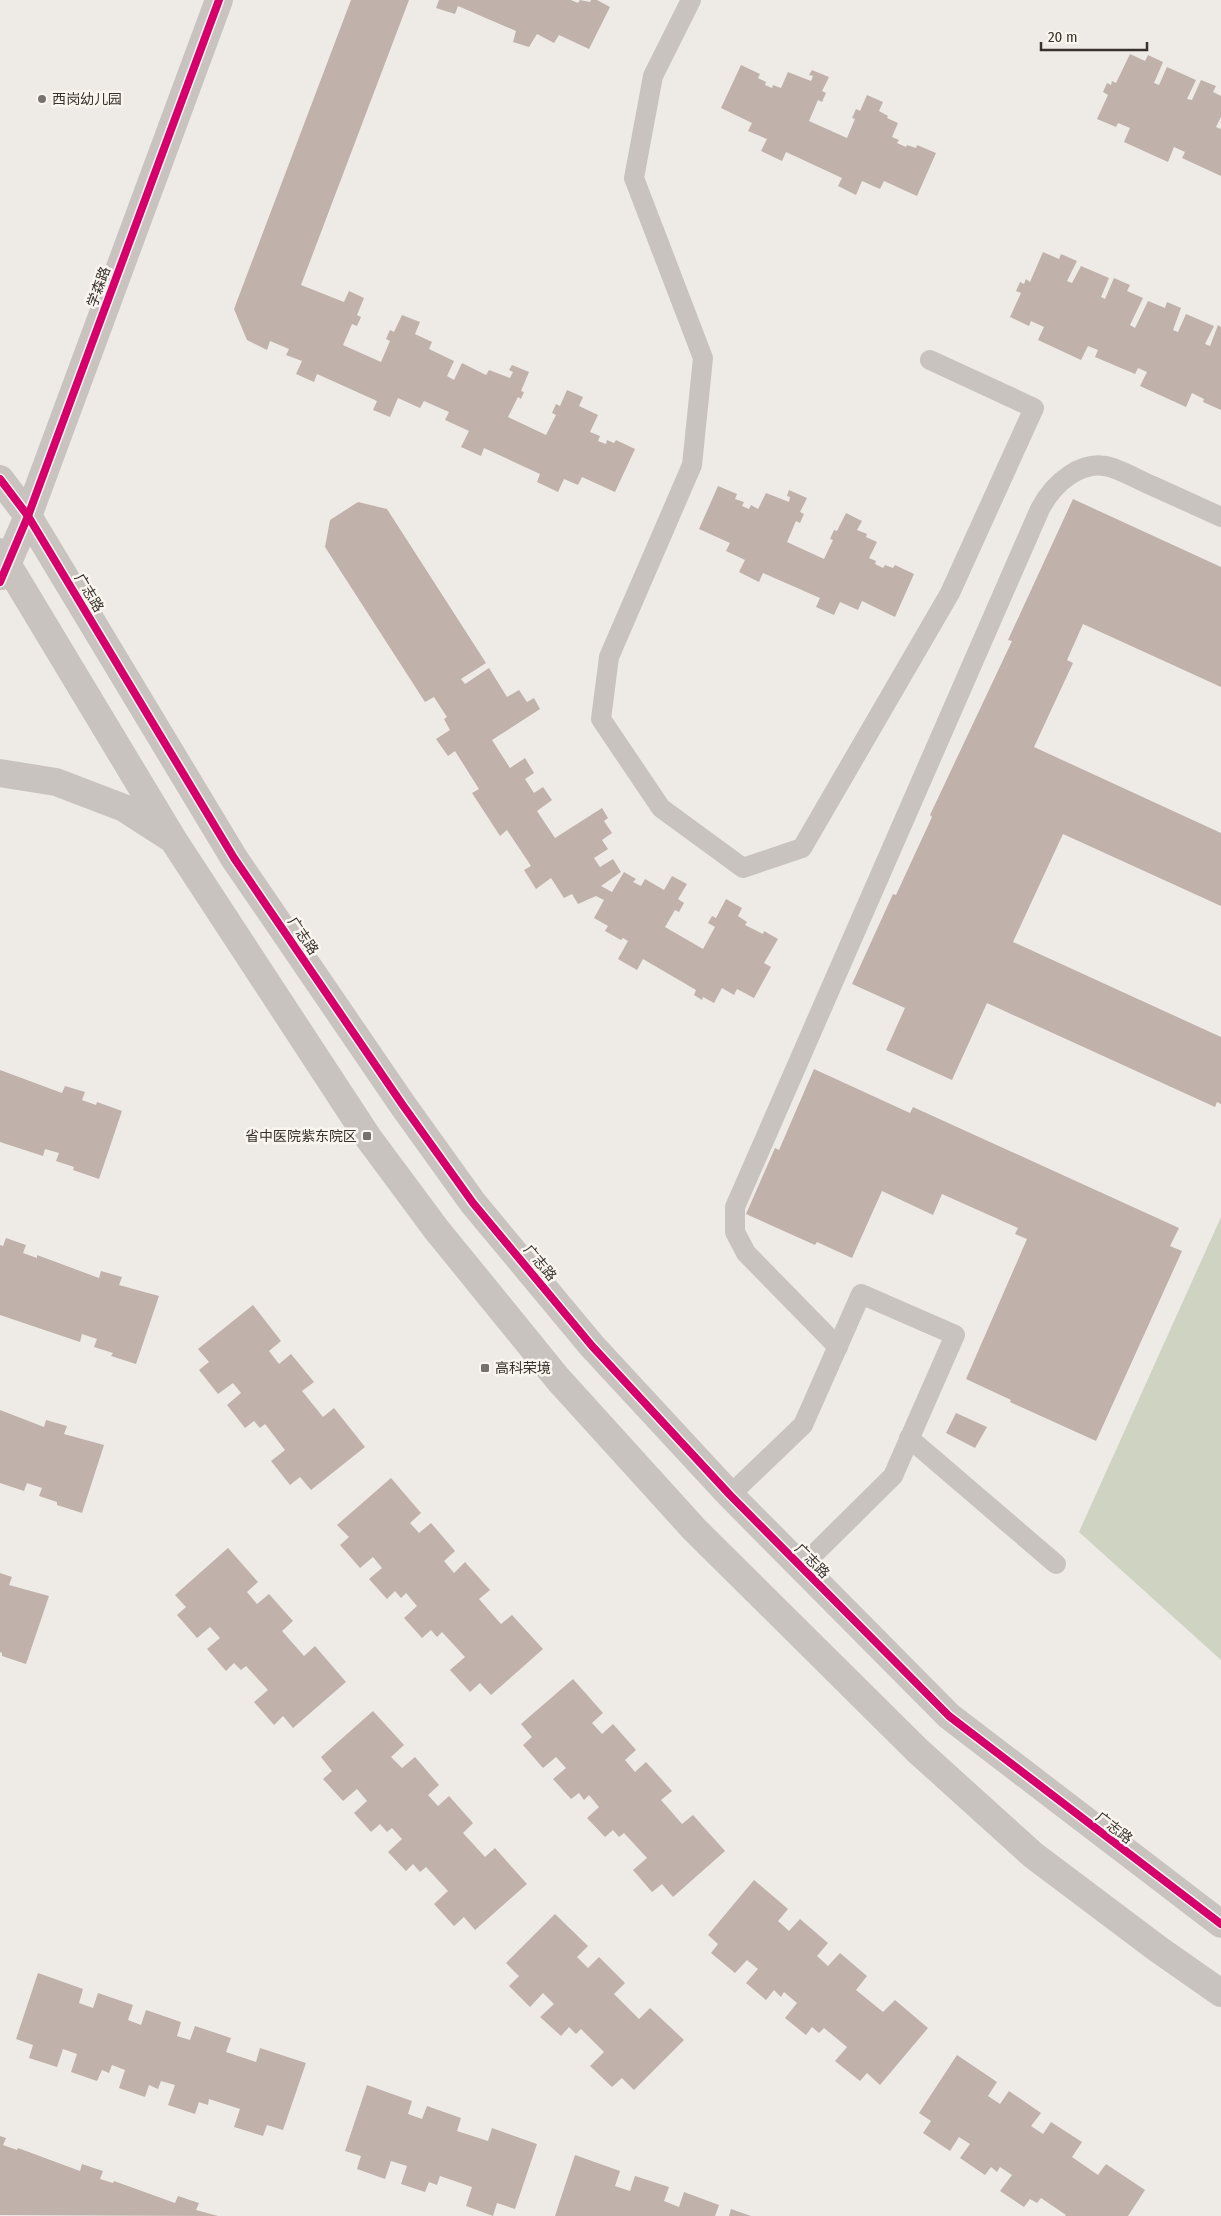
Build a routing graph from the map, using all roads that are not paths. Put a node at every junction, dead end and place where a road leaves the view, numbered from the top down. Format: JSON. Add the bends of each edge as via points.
{"nodes":[{"id":1,"x":219,"y":0,"type":"edge"},
{"id":2,"x":691,"y":0,"type":"edge"},
{"id":3,"x":930,"y":360,"type":"dead end"},
{"id":4,"x":0,"y":479,"type":"edge"},
{"id":5,"x":28,"y":516,"type":"junction"},
{"id":6,"x":1221,"y":517,"type":"edge"},
{"id":7,"x":2,"y":566,"type":"edge"},
{"id":8,"x":0,"y":773,"type":"edge"},
{"id":9,"x":174,"y":841,"type":"junction"},
{"id":10,"x":838,"y":1347,"type":"junction"},
{"id":11,"x":909,"y":1438,"type":"junction"},
{"id":12,"x":730,"y":1495,"type":"junction"},
{"id":13,"x":1056,"y":1564,"type":"dead end"},
{"id":14,"x":801,"y":1567,"type":"junction"},
{"id":15,"x":1221,"y":1924,"type":"edge"},
{"id":16,"x":1221,"y":1993,"type":"edge"}],
"edges":[{"from":1,"to":5,"type":"street","name":"学森路"},
{"from":2,"to":3,"type":"lane","via":[[653,76],[634,178],[703,358],[692,466],[609,657],[601,719],[661,808],[743,868],[802,848],[950,593],[1034,408]]},
{"from":4,"to":5,"type":"street","name":"广志路"},
{"from":5,"to":7,"type":"street","name":"学森路"},
{"from":5,"to":12,"type":"street","name":"广志路","via":[[234,858],[402,1104],[473,1203],[580,1330]]},
{"from":6,"to":10,"type":"lane","via":[[1111,467],[1085,468],[1072,473],[1058,482],[1040,509],[735,1207],[735,1232],[746,1253]]},
{"from":7,"to":9,"type":"street"},
{"from":8,"to":9,"type":"street","via":[[56,782],[124,808]]},
{"from":9,"to":16,"type":"street","via":[[367,1136],[436,1229],[577,1401],[694,1529],[918,1751],[1033,1854]]},
{"from":10,"to":11,"type":"lane","via":[[861,1294],[954,1335]]},
{"from":10,"to":12,"type":"lane","via":[[803,1426]]},
{"from":11,"to":13,"type":"lane"},
{"from":11,"to":14,"type":"lane","via":[[893,1476]]},
{"from":12,"to":14,"type":"street","name":"广志路"},
{"from":14,"to":15,"type":"street","name":"广志路","via":[[949,1716]]}]}
